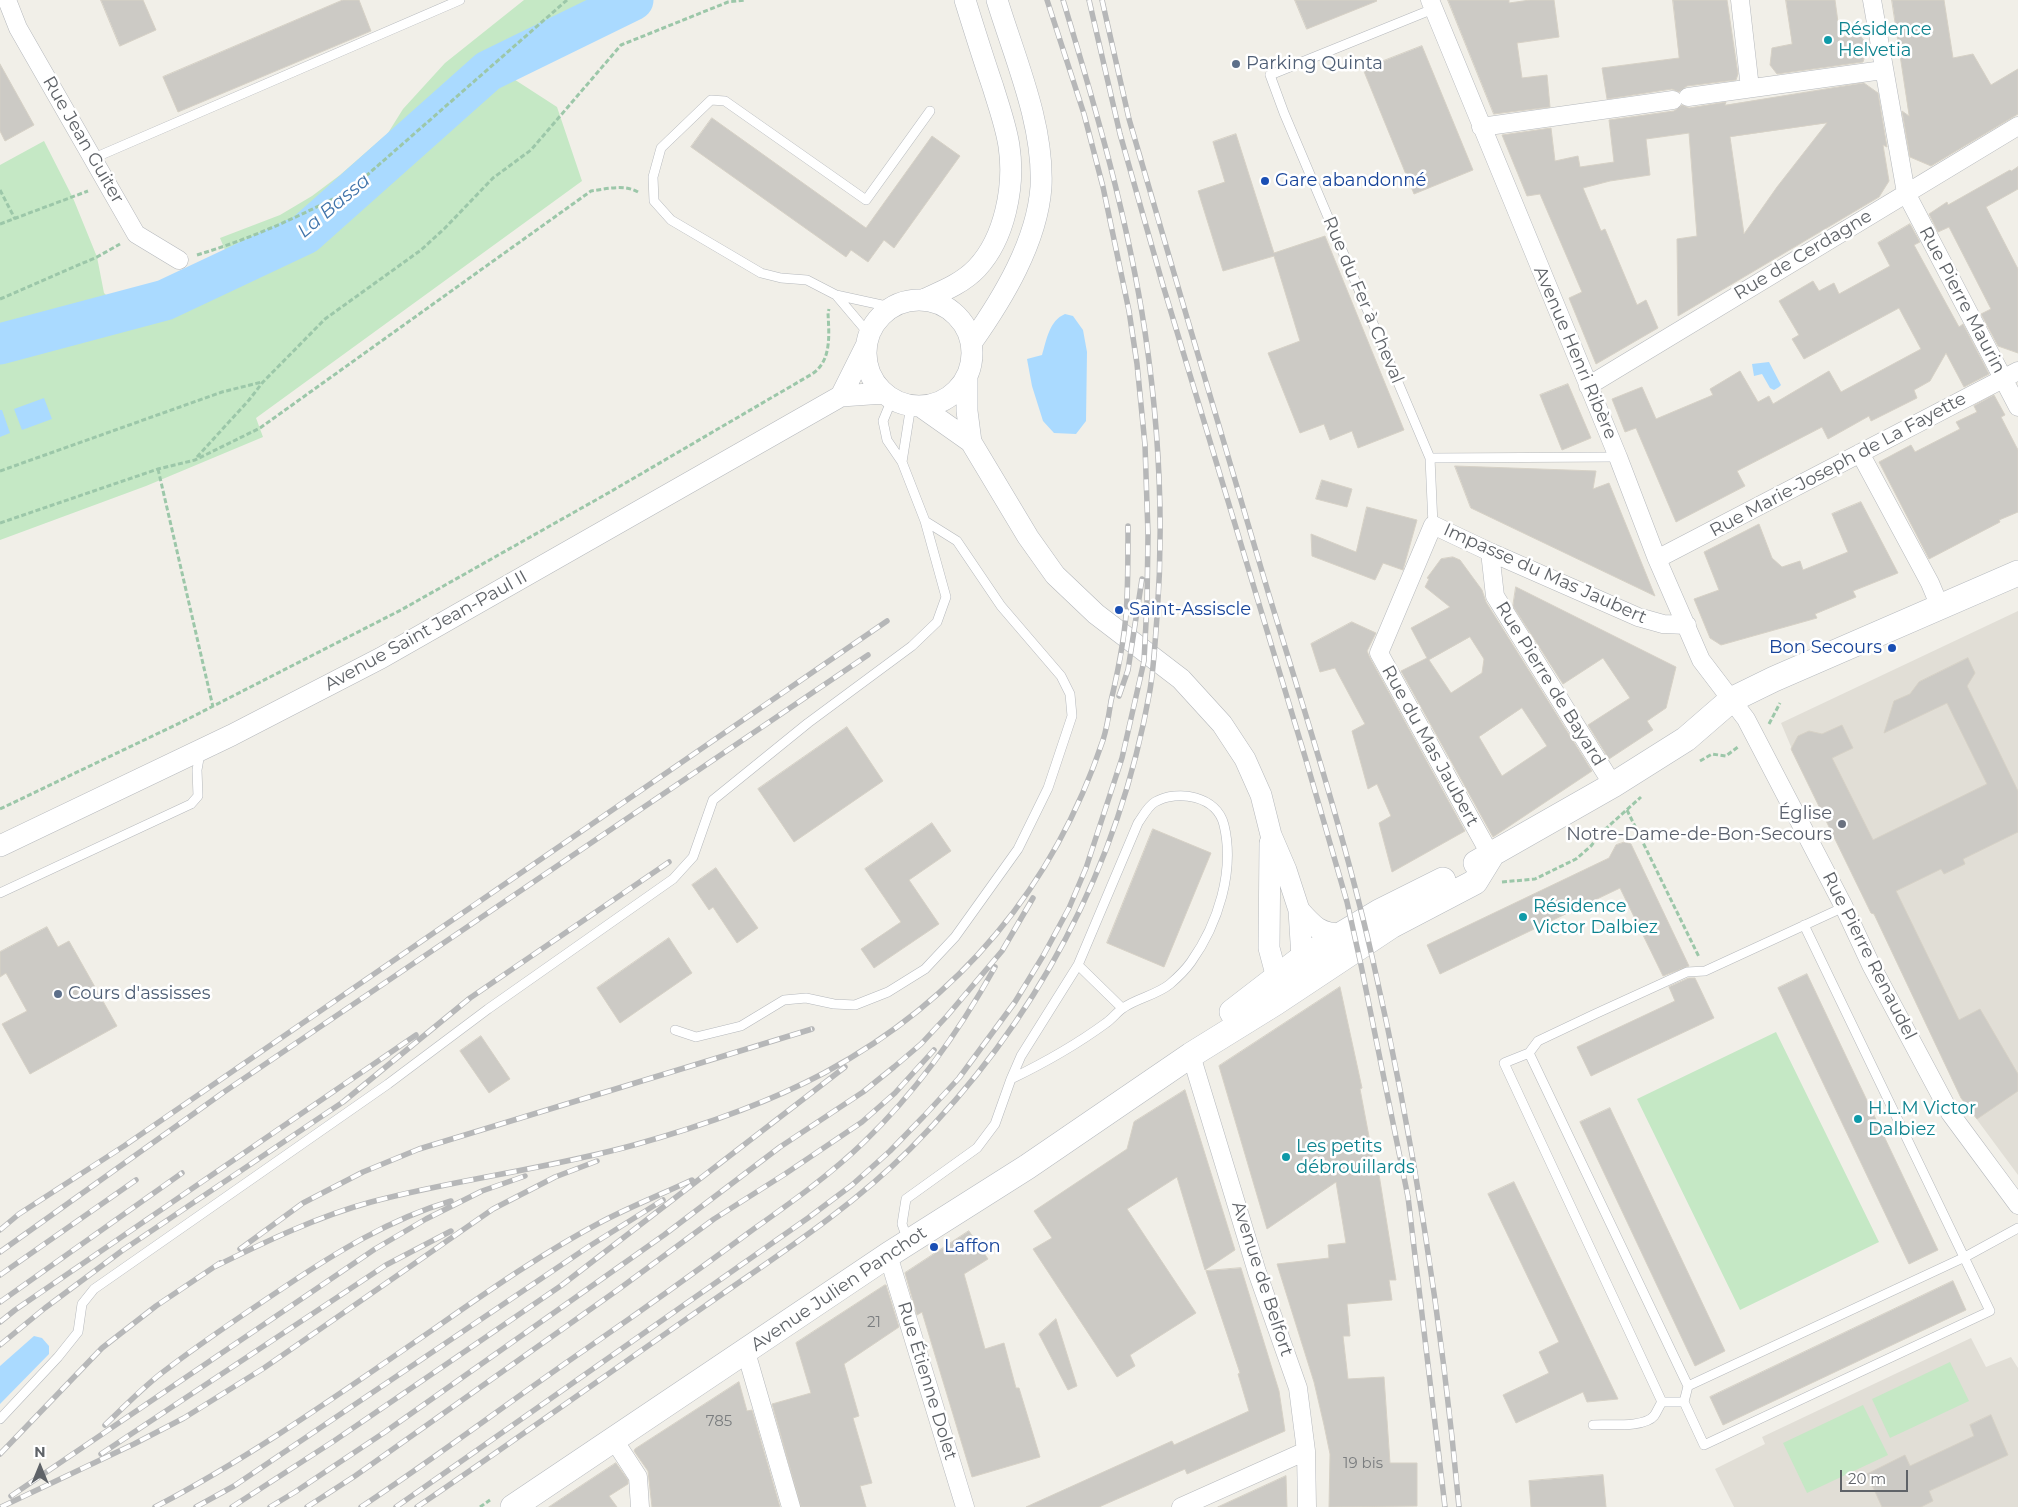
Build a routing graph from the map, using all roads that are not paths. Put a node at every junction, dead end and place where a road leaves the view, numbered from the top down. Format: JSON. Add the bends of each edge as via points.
{"nodes":[{"id":1,"x":7,"y":0,"type":"edge"},
{"id":2,"x":460,"y":0,"type":"edge"},
{"id":3,"x":965,"y":0,"type":"edge"},
{"id":4,"x":996,"y":0,"type":"edge"},
{"id":5,"x":1740,"y":0,"type":"edge"},
{"id":6,"x":1872,"y":0,"type":"edge"},
{"id":7,"x":1431,"y":4,"type":"edge"},
{"id":8,"x":1883,"y":70,"type":"junction"},
{"id":9,"x":1750,"y":88,"type":"junction"},
{"id":10,"x":930,"y":111,"type":"dead end"},
{"id":11,"x":2018,"y":126,"type":"edge"},
{"id":12,"x":1481,"y":127,"type":"junction"},
{"id":13,"x":94,"y":158,"type":"junction"},
{"id":14,"x":1906,"y":193,"type":"junction"},
{"id":15,"x":180,"y":260,"type":"road end"},
{"id":16,"x":836,"y":295,"type":"junction"},
{"id":17,"x":925,"y":299,"type":"junction"},
{"id":18,"x":891,"y":307,"type":"junction"},
{"id":19,"x":867,"y":340,"type":"junction"},
{"id":20,"x":972,"y":342,"type":"junction"},
{"id":21,"x":2011,"y":375,"type":"edge"},
{"id":22,"x":967,"y":376,"type":"junction"},
{"id":23,"x":1588,"y":386,"type":"junction"},
{"id":24,"x":841,"y":396,"type":"junction"},
{"id":25,"x":902,"y":401,"type":"junction"},
{"id":26,"x":2018,"y":407,"type":"edge"},
{"id":27,"x":971,"y":442,"type":"junction"},
{"id":28,"x":1860,"y":453,"type":"junction"},
{"id":29,"x":1618,"y":457,"type":"junction"},
{"id":30,"x":1430,"y":458,"type":"junction"},
{"id":31,"x":902,"y":462,"type":"junction"},
{"id":32,"x":925,"y":521,"type":"junction"},
{"id":33,"x":1433,"y":525,"type":"junction"},
{"id":34,"x":1490,"y":552,"type":"junction"},
{"id":35,"x":1657,"y":559,"type":"junction"},
{"id":36,"x":2018,"y":573,"type":"edge"},
{"id":37,"x":1940,"y":607,"type":"junction"},
{"id":38,"x":1687,"y":625,"type":"junction"},
{"id":39,"x":1731,"y":700,"type":"junction"},
{"id":40,"x":200,"y":751,"type":"junction"},
{"id":41,"x":1614,"y":785,"type":"junction"},
{"id":42,"x":1270,"y":835,"type":"junction"},
{"id":43,"x":0,"y":846,"type":"edge"},
{"id":44,"x":1491,"y":856,"type":"junction"},
{"id":45,"x":0,"y":893,"type":"edge"},
{"id":46,"x":1844,"y":906,"type":"junction"},
{"id":47,"x":1300,"y":910,"type":"junction"},
{"id":48,"x":1804,"y":925,"type":"junction"},
{"id":49,"x":1342,"y":934,"type":"junction"},
{"id":50,"x":1339,"y":961,"type":"junction"},
{"id":51,"x":1078,"y":964,"type":"junction"},
{"id":52,"x":1293,"y":971,"type":"junction"},
{"id":53,"x":1275,"y":1003,"type":"junction"},
{"id":54,"x":1122,"y":1008,"type":"junction"},
{"id":55,"x":675,"y":1030,"type":"dead end"},
{"id":56,"x":1529,"y":1053,"type":"junction"},
{"id":57,"x":1190,"y":1055,"type":"junction"},
{"id":58,"x":1011,"y":1080,"type":"junction"},
{"id":59,"x":2018,"y":1205,"type":"edge"},
{"id":60,"x":2018,"y":1228,"type":"edge"},
{"id":61,"x":898,"y":1249,"type":"junction"},
{"id":62,"x":1965,"y":1257,"type":"junction"},
{"id":63,"x":746,"y":1352,"type":"junction"},
{"id":64,"x":1688,"y":1386,"type":"junction"},
{"id":65,"x":1662,"y":1402,"type":"junction"},
{"id":66,"x":1684,"y":1402,"type":"junction"},
{"id":67,"x":0,"y":1419,"type":"edge"},
{"id":68,"x":1593,"y":1424,"type":"dead end"},
{"id":69,"x":614,"y":1440,"type":"junction"},
{"id":70,"x":1306,"y":1450,"type":"junction"},
{"id":71,"x":513,"y":1507,"type":"edge"},
{"id":72,"x":640,"y":1507,"type":"edge"},
{"id":73,"x":791,"y":1507,"type":"edge"},
{"id":74,"x":965,"y":1507,"type":"edge"},
{"id":75,"x":1181,"y":1507,"type":"edge"},
{"id":76,"x":1307,"y":1507,"type":"edge"}],
"edges":[{"from":1,"to":13,"type":"street","name":"Rue Jean Guiter","via":[[18,28]]},
{"from":2,"to":13,"type":"lane"},
{"from":3,"to":17,"type":"street","via":[[1009,147],[1008,192],[1000,230],[976,270]]},
{"from":4,"to":20,"type":"street","via":[[1035,125],[1041,188],[1029,237],[1016,269],[1004,295]]},
{"from":5,"to":9,"type":"street"},
{"from":6,"to":8,"type":"street","name":"Rue Pierre Maurin"},
{"from":7,"to":12,"type":"street","name":"Avenue Henri Ribère"},
{"from":7,"to":30,"type":"lane","name":"Rue du Fer à Cheval","via":[[1270,75]]},
{"from":8,"to":9,"type":"street"},
{"from":8,"to":14,"type":"street","name":"Rue Pierre Maurin"},
{"from":9,"to":12,"type":"street"},
{"from":10,"to":16,"type":"lane","via":[[866,200],[725,101],[711,100],[660,148],[653,177],[654,201],[670,220],[761,273],[807,280]]},
{"from":11,"to":14,"type":"street","name":"Rue de Cerdagne"},
{"from":12,"to":23,"type":"street","name":"Avenue Henri Ribère"},
{"from":13,"to":15,"type":"street","name":"Rue Jean Guiter","via":[[136,234]]},
{"from":14,"to":21,"type":"street","name":"Rue Pierre Maurin"},
{"from":14,"to":23,"type":"street","name":"Rue de Cerdagne"},
{"from":16,"to":18,"type":"lane"},
{"from":16,"to":19,"type":"lane"},
{"from":17,"to":18,"type":"street","via":[[908,300]]},
{"from":17,"to":20,"type":"street","via":[[942,304],[955,313],[966,326]]},
{"from":18,"to":19,"type":"street","via":[[878,319]]},
{"from":19,"to":24,"type":"street"},
{"from":19,"to":25,"type":"street","via":[[866,363],[873,379]]},
{"from":20,"to":22,"type":"street","via":[[973,360]]},
{"from":21,"to":26,"type":"street","name":"Rue Pierre Maurin"},
{"from":21,"to":28,"type":"street","name":"Rue Marie-Joseph de La Fayette"},
{"from":22,"to":25,"type":"street","via":[[948,398],[934,404]]},
{"from":22,"to":27,"type":"street"},
{"from":23,"to":29,"type":"street","name":"Avenue Henri Ribère"},
{"from":24,"to":25,"type":"street","name":"Avenue Saint Jean-Paul II"},
{"from":24,"to":40,"type":"street","name":"Avenue Saint Jean-Paul II","via":[[381,658]]},
{"from":25,"to":27,"type":"street"},
{"from":25,"to":31,"type":"lane"},
{"from":25,"to":31,"type":"lane","via":[[883,421],[887,440]]},
{"from":27,"to":42,"type":"street","via":[[1028,537],[1055,575],[1096,614],[1180,679],[1222,724],[1245,759],[1260,795]]},
{"from":28,"to":35,"type":"street","name":"Rue Marie-Joseph de La Fayette"},
{"from":28,"to":37,"type":"street"},
{"from":29,"to":30,"type":"lane"},
{"from":29,"to":35,"type":"street","name":"Avenue Henri Ribère"},
{"from":30,"to":33,"type":"lane"},
{"from":31,"to":32,"type":"lane"},
{"from":32,"to":55,"type":"lane","via":[[956,541],[1001,606],[1061,676],[1070,694],[1072,716],[1048,788],[1018,848],[954,937],[924,969],[888,992],[855,1005],[806,998],[784,1000],[741,1026],[696,1037]]},
{"from":32,"to":67,"type":"lane","via":[[946,597],[937,622],[912,646],[808,723],[713,800],[693,857],[673,879],[388,1084],[94,1289],[82,1304],[78,1332]]},
{"from":33,"to":34,"type":"street","name":"Impasse du Mas Jaubert"},
{"from":33,"to":44,"type":"street","name":"Rue du Mas Jaubert","via":[[1379,653]]},
{"from":34,"to":38,"type":"street","name":"Impasse du Mas Jaubert","via":[[1638,617],[1663,624]]},
{"from":34,"to":41,"type":"street","name":"Rue Pierre de Bayard","via":[[1494,596]]},
{"from":35,"to":38,"type":"street","name":"Avenue Henri Ribère"},
{"from":36,"to":37,"type":"main road","name":"Avenue Julien Panchot"},
{"from":37,"to":39,"type":"main road","name":"Avenue Julien Panchot"},
{"from":38,"to":39,"type":"street","name":"Avenue Henri Ribère","via":[[1701,660]]},
{"from":39,"to":41,"type":"main road","name":"Avenue Julien Panchot","via":[[1686,739]]},
{"from":39,"to":46,"type":"street","name":"Rue Pierre Renaudel","via":[[1746,719]]},
{"from":40,"to":43,"type":"street","name":"Avenue Saint Jean-Paul II"},
{"from":40,"to":45,"type":"lane","via":[[198,796],[191,804]]},
{"from":41,"to":44,"type":"main road","name":"Avenue Julien Panchot"},
{"from":42,"to":47,"type":"street"},
{"from":42,"to":52,"type":"street","via":[[1269,948]]},
{"from":44,"to":49,"type":"main road","name":"Avenue Julien Panchot"},
{"from":44,"to":50,"type":"main road","name":"Avenue Julien Panchot","via":[[1474,882],[1391,926]]},
{"from":46,"to":48,"type":"lane"},
{"from":46,"to":59,"type":"street","name":"Rue Pierre Renaudel","via":[[1950,1113]]},
{"from":47,"to":49,"type":"street","via":[[1313,926],[1326,933]]},
{"from":47,"to":52,"type":"street"},
{"from":48,"to":56,"type":"lane","via":[[1706,971],[1687,972],[1595,1014],[1538,1041]]},
{"from":48,"to":62,"type":"lane"},
{"from":49,"to":52,"type":"main road","name":"Avenue Julien Panchot"},
{"from":50,"to":52,"type":"street","name":"Avenue Julien Panchot"},
{"from":50,"to":53,"type":"main road","name":"Avenue Julien Panchot"},
{"from":51,"to":54,"type":"lane"},
{"from":51,"to":54,"type":"lane","via":[[1145,812],[1154,802],[1181,795],[1204,800],[1224,823],[1228,848],[1220,904],[1191,962],[1175,979]]},
{"from":51,"to":58,"type":"lane","via":[[1021,1056]]},
{"from":52,"to":53,"type":"street","name":"Avenue Julien Panchot"},
{"from":52,"to":57,"type":"main road","name":"Avenue Julien Panchot","via":[[1206,1032]]},
{"from":53,"to":57,"type":"main road","name":"Avenue Julien Panchot"},
{"from":54,"to":58,"type":"lane","via":[[1107,1023]]},
{"from":56,"to":64,"type":"lane"},
{"from":56,"to":65,"type":"lane","via":[[1504,1062]]},
{"from":57,"to":61,"type":"main road","name":"Avenue Julien Panchot","via":[[1027,1167]]},
{"from":57,"to":70,"type":"street","name":"Avenue de Belfort","via":[[1298,1388]]},
{"from":58,"to":61,"type":"lane","via":[[995,1124],[977,1148],[906,1199]]},
{"from":60,"to":62,"type":"lane"},
{"from":61,"to":63,"type":"main road","name":"Avenue Julien Panchot"},
{"from":61,"to":74,"type":"street","name":"Rue Étienne Dolet"},
{"from":62,"to":64,"type":"lane"},
{"from":62,"to":66,"type":"lane","via":[[1990,1311],[1704,1445]]},
{"from":63,"to":69,"type":"main road","name":"Avenue Julien Panchot"},
{"from":63,"to":73,"type":"street"},
{"from":64,"to":66,"type":"lane"},
{"from":65,"to":66,"type":"lane"},
{"from":65,"to":68,"type":"lane","via":[[1654,1417],[1647,1422]]},
{"from":69,"to":71,"type":"main road","name":"Avenue Julien Panchot"},
{"from":69,"to":72,"type":"street","via":[[638,1476]]},
{"from":70,"to":75,"type":"street"},
{"from":70,"to":76,"type":"street","name":"Avenue de Belfort"}]}
